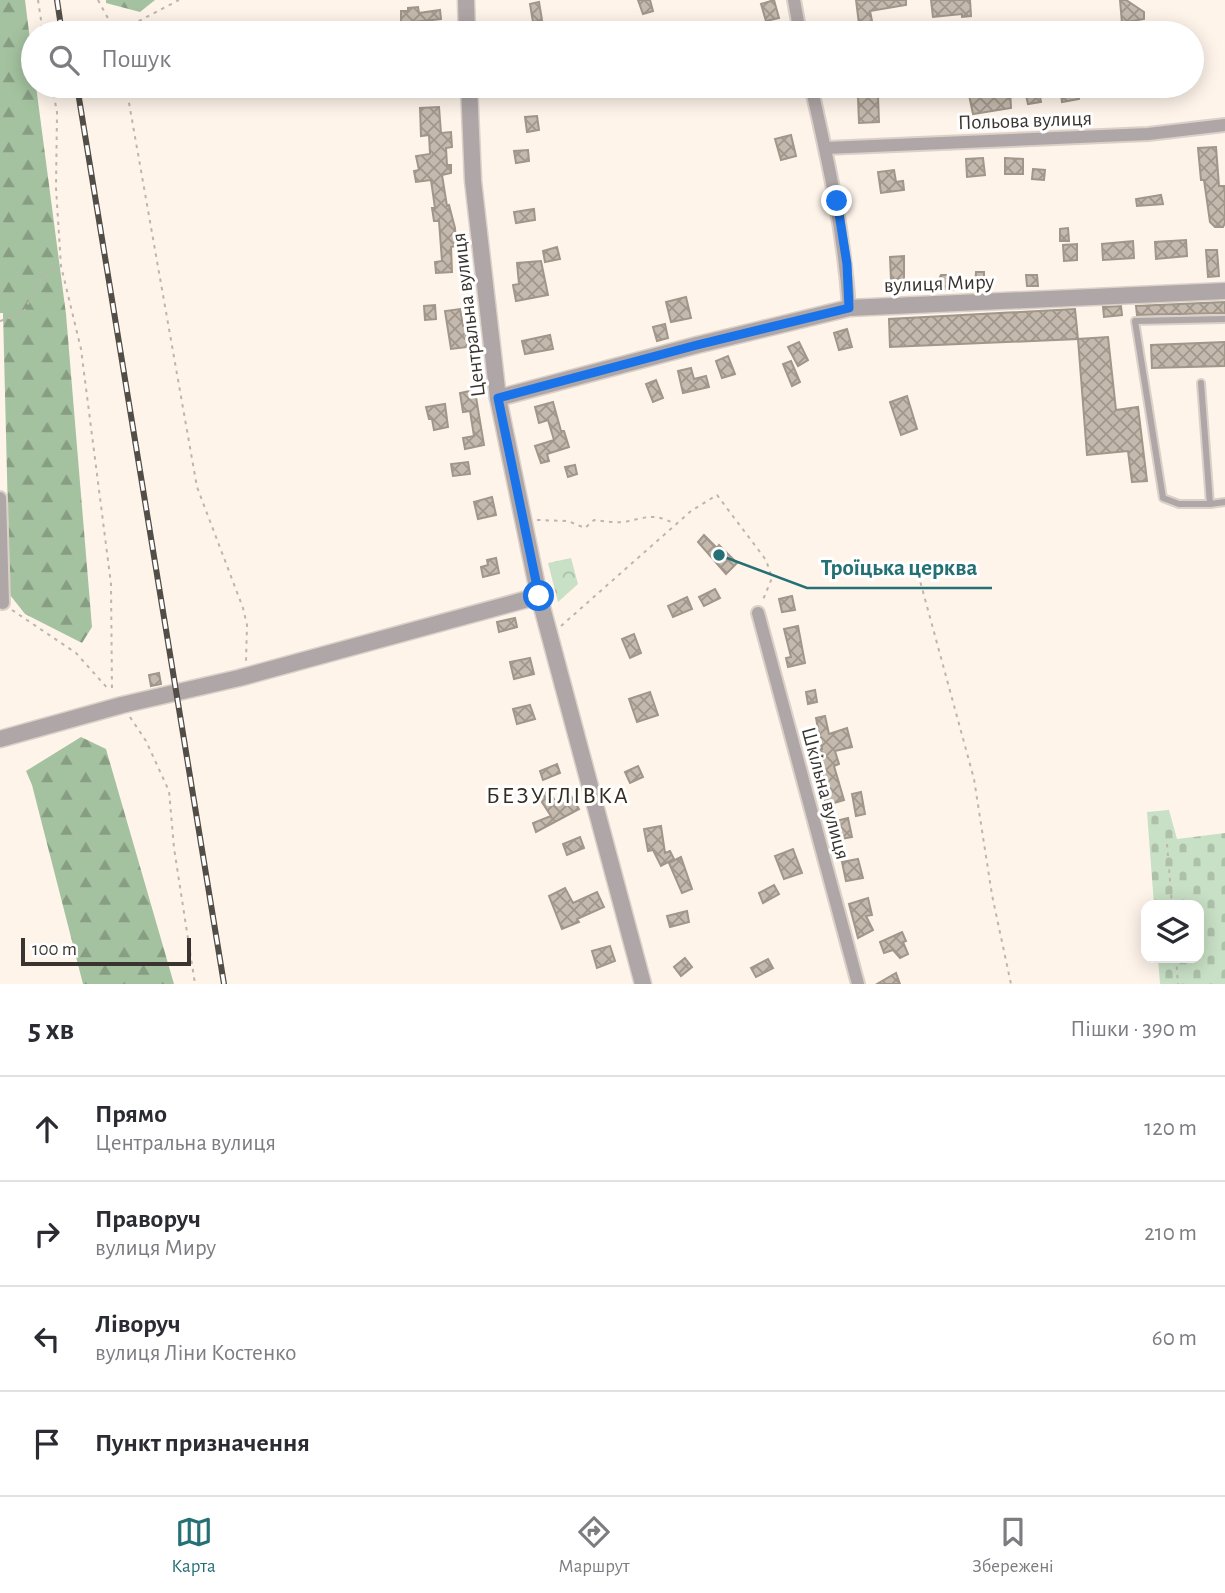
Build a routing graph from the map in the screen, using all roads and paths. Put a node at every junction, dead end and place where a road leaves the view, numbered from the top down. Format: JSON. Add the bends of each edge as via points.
{"nodes":[{"id":1,"x":38,"y":0,"type":"edge"},
{"id":2,"x":98,"y":0,"type":"edge"},
{"id":3,"x":179,"y":0,"type":"edge"},
{"id":4,"x":466,"y":0,"type":"edge"},
{"id":5,"x":794,"y":0,"type":"edge"},
{"id":6,"x":41,"y":21,"type":"edge"},
{"id":7,"x":109,"y":21,"type":"edge"},
{"id":8,"x":139,"y":21,"type":"edge"},
{"id":9,"x":467,"y":21,"type":"edge"},
{"id":10,"x":798,"y":21,"type":"edge"},
{"id":11,"x":54,"y":98,"type":"edge"},
{"id":12,"x":128,"y":98,"type":"edge"},
{"id":13,"x":470,"y":98,"type":"edge"},
{"id":14,"x":814,"y":98,"type":"edge"},
{"id":15,"x":1225,"y":125,"type":"edge"},
{"id":16,"x":825,"y":148,"type":"junction"},
{"id":17,"x":61,"y":266,"type":"junction"},
{"id":18,"x":1225,"y":291,"type":"edge"},
{"id":19,"x":849,"y":308,"type":"junction"},
{"id":20,"x":1225,"y":319,"type":"edge"},
{"id":21,"x":0,"y":321,"type":"edge"},
{"id":22,"x":1201,"y":383,"type":"dead end"},
{"id":23,"x":498,"y":398,"type":"junction"},
{"id":24,"x":0,"y":498,"type":"edge"},
{"id":25,"x":1225,"y":502,"type":"edge"},
{"id":26,"x":1210,"y":503,"type":"junction"},
{"id":27,"x":524,"y":521,"type":"junction"},
{"id":28,"x":676,"y":524,"type":"junction"},
{"id":29,"x":916,"y":566,"type":"dead end"},
{"id":30,"x":539,"y":596,"type":"junction"},
{"id":31,"x":3,"y":603,"type":"joint"},
{"id":32,"x":758,"y":613,"type":"joint"},
{"id":33,"x":550,"y":636,"type":"junction"},
{"id":34,"x":239,"y":678,"type":"junction"},
{"id":35,"x":117,"y":699,"type":"junction"},
{"id":36,"x":0,"y":739,"type":"edge"},
{"id":37,"x":1167,"y":844,"type":"dead end"},
{"id":38,"x":1172,"y":900,"type":"edge"},
{"id":39,"x":1176,"y":963,"type":"edge"},
{"id":40,"x":195,"y":984,"type":"edge"},
{"id":41,"x":643,"y":984,"type":"edge"},
{"id":42,"x":858,"y":984,"type":"edge"},
{"id":43,"x":1011,"y":984,"type":"edge"},
{"id":44,"x":1178,"y":984,"type":"edge"}],
"edges":[{"from":1,"to":6,"type":"path"},
{"from":2,"to":7,"type":"path"},
{"from":3,"to":8,"type":"path"},
{"from":4,"to":9,"type":"street"},
{"from":5,"to":10,"type":"street"},
{"from":11,"to":17,"type":"path"},
{"from":12,"to":34,"type":"path","via":[[197,487],[247,625],[246,666]]},
{"from":13,"to":23,"type":"street","name":"Центральна вулиця","via":[[473,181]]},
{"from":14,"to":16,"type":"street"},
{"from":15,"to":16,"type":"street","name":"Польова вулиця","via":[[1149,134]]},
{"from":16,"to":19,"type":"street","via":[[847,264]]},
{"from":17,"to":21,"type":"path","via":[[41,279],[23,313]]},
{"from":17,"to":35,"type":"path","via":[[81,348],[111,583]]},
{"from":18,"to":19,"type":"street","name":"вулиця Миру"},
{"from":19,"to":23,"type":"street","name":"вулиця Миру"},
{"from":20,"to":26,"type":"lane","via":[[1135,321],[1163,498],[1179,505]]},
{"from":22,"to":26,"type":"lane"},
{"from":23,"to":27,"type":"street","name":"Центральна вулиця"},
{"from":24,"to":31,"type":"street"},
{"from":25,"to":26,"type":"lane"},
{"from":27,"to":28,"type":"path","via":[[568,521],[585,528],[594,520],[621,522],[647,516]]},
{"from":27,"to":30,"type":"street","name":"Центральна вулиця"},
{"from":28,"to":32,"type":"path","via":[[717,495],[766,559],[772,578]]},
{"from":28,"to":33,"type":"path"},
{"from":29,"to":43,"type":"path","via":[[974,779]]},
{"from":30,"to":33,"type":"street","name":"Центральна вулиця"},
{"from":30,"to":34,"type":"street"},
{"from":31,"to":35,"type":"path","via":[[76,653]]},
{"from":32,"to":42,"type":"street","name":"Шкільна вулиця"},
{"from":33,"to":41,"type":"street","name":"Центральна вулиця"},
{"from":34,"to":35,"type":"street"},
{"from":35,"to":36,"type":"street"},
{"from":35,"to":40,"type":"path","via":[[146,741],[169,791]]},
{"from":37,"to":38,"type":"path"},
{"from":39,"to":44,"type":"path"}]}
